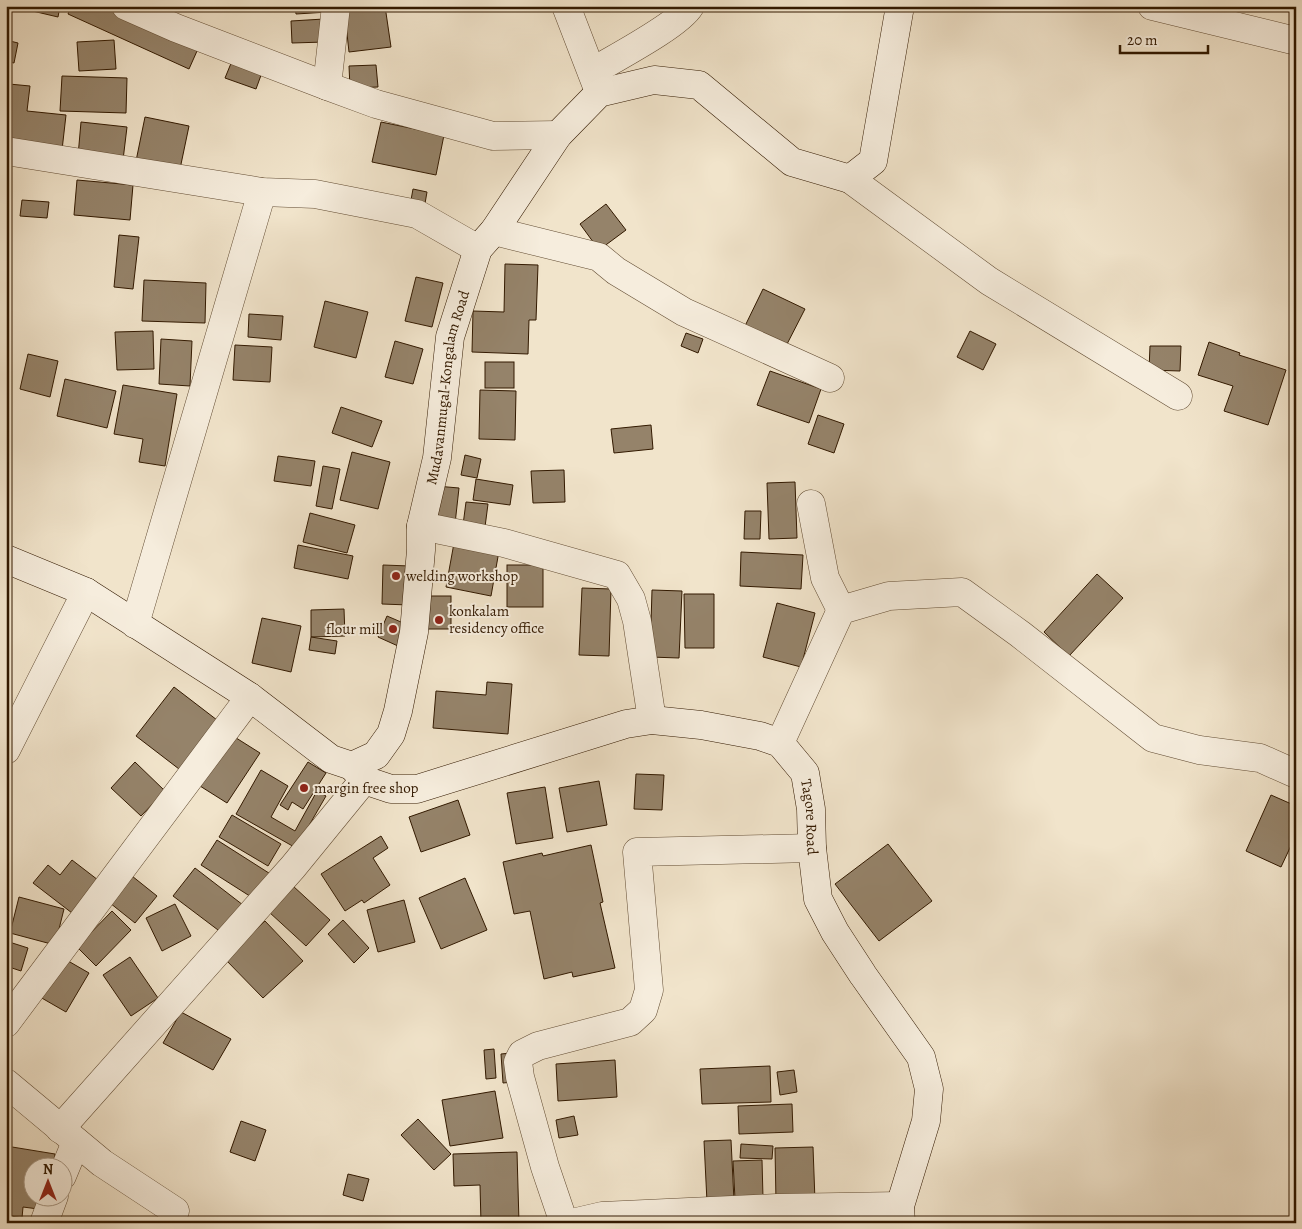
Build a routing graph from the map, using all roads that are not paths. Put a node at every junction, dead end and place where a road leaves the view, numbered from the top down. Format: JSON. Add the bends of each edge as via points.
{"nodes":[{"id":1,"x":126,"y":6,"type":"edge"},
{"id":2,"x":336,"y":6,"type":"edge"},
{"id":3,"x":566,"y":6,"type":"edge"},
{"id":4,"x":690,"y":6,"type":"edge"},
{"id":5,"x":900,"y":6,"type":"edge"},
{"id":6,"x":1152,"y":6,"type":"edge"},
{"id":7,"x":1296,"y":41,"type":"edge"},
{"id":8,"x":596,"y":83,"type":"junction"},
{"id":9,"x":327,"y":86,"type":"junction"},
{"id":10,"x":558,"y":135,"type":"junction"},
{"id":11,"x":6,"y":151,"type":"edge"},
{"id":12,"x":850,"y":179,"type":"junction"},
{"id":13,"x":262,"y":192,"type":"junction"},
{"id":14,"x":486,"y":240,"type":"junction"},
{"id":15,"x":830,"y":378,"type":"dead end"},
{"id":16,"x":1178,"y":396,"type":"dead end"},
{"id":17,"x":810,"y":504,"type":"dead end"},
{"id":18,"x":421,"y":526,"type":"junction"},
{"id":19,"x":6,"y":559,"type":"edge"},
{"id":20,"x":86,"y":592,"type":"junction"},
{"id":21,"x":841,"y":610,"type":"junction"},
{"id":22,"x":135,"y":624,"type":"junction"},
{"id":23,"x":250,"y":697,"type":"junction"},
{"id":24,"x":652,"y":720,"type":"junction"},
{"id":25,"x":780,"y":743,"type":"junction"},
{"id":26,"x":6,"y":750,"type":"edge"},
{"id":27,"x":358,"y":773,"type":"junction"},
{"id":28,"x":1296,"y":774,"type":"edge"},
{"id":29,"x":812,"y":848,"type":"junction"},
{"id":30,"x":6,"y":1023,"type":"edge"},
{"id":31,"x":6,"y":1083,"type":"edge"},
{"id":32,"x":68,"y":1135,"type":"junction"},
{"id":33,"x":65,"y":1156,"type":"edge"},
{"id":34,"x":50,"y":1206,"type":"edge"},
{"id":35,"x":175,"y":1211,"type":"dead end"},
{"id":36,"x":900,"y":1214,"type":"edge"},
{"id":37,"x":654,"y":1218,"type":"edge"},
{"id":38,"x":44,"y":1223,"type":"edge"},
{"id":39,"x":564,"y":1223,"type":"edge"},
{"id":40,"x":572,"y":1223,"type":"edge"}],
"edges":[{"from":1,"to":9,"type":"street"},
{"from":2,"to":9,"type":"street"},
{"from":3,"to":8,"type":"street"},
{"from":4,"to":8,"type":"street","name":"Mudavanmugal-Kongalam Road","via":[[687,12]]},
{"from":5,"to":12,"type":"street","via":[[873,161]]},
{"from":6,"to":7,"type":"street"},
{"from":8,"to":10,"type":"street","name":"Mudavanmugal-Kongalam Road"},
{"from":8,"to":12,"type":"street","via":[[654,80],[699,85],[792,162]]},
{"from":9,"to":10,"type":"street","via":[[376,104],[493,136]]},
{"from":10,"to":14,"type":"street","name":"Mudavanmugal-Kongalam Road"},
{"from":11,"to":13,"type":"street"},
{"from":12,"to":16,"type":"street","via":[[989,282]]},
{"from":13,"to":14,"type":"street","via":[[315,194],[417,214]]},
{"from":13,"to":22,"type":"street"},
{"from":14,"to":15,"type":"street","via":[[599,257],[684,312]]},
{"from":14,"to":18,"type":"street","name":"Mudavanmugal-Kongalam Road","via":[[450,337],[437,458]]},
{"from":17,"to":21,"type":"street","via":[[825,578]]},
{"from":18,"to":24,"type":"street","via":[[504,543],[617,575],[631,598],[637,621]]},
{"from":18,"to":27,"type":"street","name":"Mudavanmugal-Kongalam Road","via":[[414,632],[398,711],[391,734]]},
{"from":19,"to":20,"type":"street"},
{"from":20,"to":22,"type":"street"},
{"from":20,"to":26,"type":"street"},
{"from":21,"to":25,"type":"street"},
{"from":21,"to":28,"type":"street","via":[[889,596],[962,592],[1153,738],[1199,750],[1260,758]]},
{"from":22,"to":23,"type":"street"},
{"from":23,"to":27,"type":"street","via":[[330,759]]},
{"from":23,"to":30,"type":"street"},
{"from":24,"to":25,"type":"street","via":[[734,731]]},
{"from":24,"to":27,"type":"street","via":[[626,724],[417,789],[391,789]]},
{"from":25,"to":29,"type":"street","name":"Tagore Road","via":[[805,773],[812,809]]},
{"from":27,"to":32,"type":"street","via":[[293,867]]},
{"from":29,"to":36,"type":"street","name":"Tagore Road","via":[[818,899],[862,975],[921,1057],[929,1089],[926,1121]]},
{"from":29,"to":39,"type":"street","via":[[638,852],[649,990],[643,1010],[630,1022],[538,1046],[522,1054],[518,1062]]},
{"from":31,"to":32,"type":"street"},
{"from":32,"to":33,"type":"street"},
{"from":32,"to":35,"type":"street","via":[[102,1163]]},
{"from":34,"to":38,"type":"street"},
{"from":36,"to":37,"type":"street"},
{"from":37,"to":40,"type":"street","via":[[602,1216]]}]}
